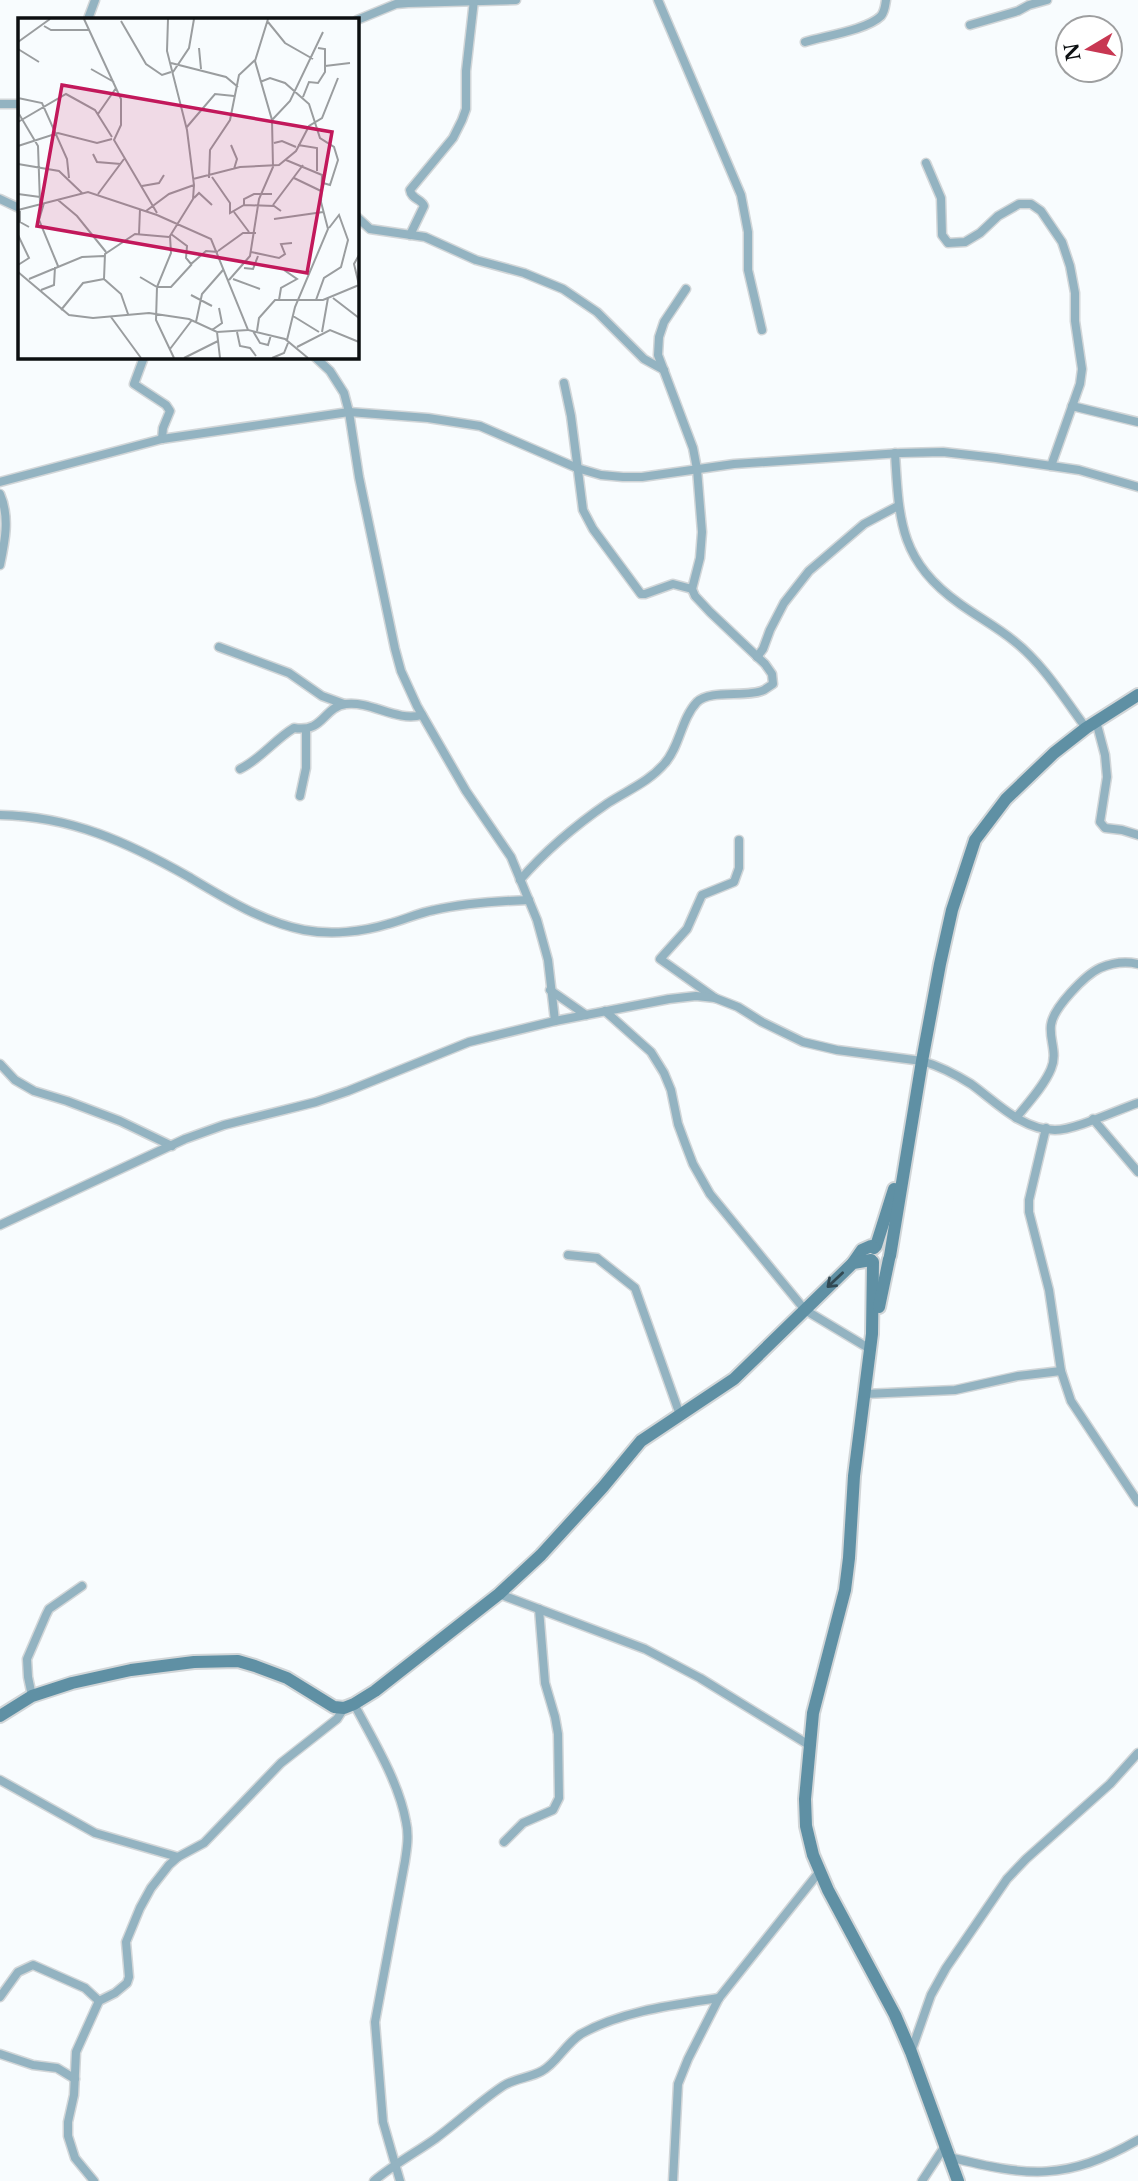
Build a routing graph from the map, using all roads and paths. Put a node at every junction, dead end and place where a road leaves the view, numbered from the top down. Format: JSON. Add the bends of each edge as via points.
{"nodes":[{"id":1,"x":95,"y":0,"type":"edge"},
{"id":2,"x":474,"y":0,"type":"edge"},
{"id":3,"x":516,"y":0,"type":"edge"},
{"id":4,"x":658,"y":0,"type":"edge"},
{"id":5,"x":887,"y":0,"type":"edge"},
{"id":6,"x":1047,"y":0,"type":"edge"},
{"id":7,"x":409,"y":1,"type":"edge"},
{"id":8,"x":89,"y":18,"type":"edge"},
{"id":9,"x":359,"y":19,"type":"edge"},
{"id":10,"x":970,"y":25,"type":"dead end"},
{"id":11,"x":805,"y":42,"type":"dead end"},
{"id":12,"x":0,"y":104,"type":"edge"},
{"id":13,"x":18,"y":104,"type":"edge"},
{"id":14,"x":926,"y":163,"type":"dead end"},
{"id":15,"x":0,"y":198,"type":"edge"},
{"id":16,"x":18,"y":207,"type":"edge"},
{"id":17,"x":359,"y":219,"type":"edge"},
{"id":18,"x":410,"y":235,"type":"junction"},
{"id":19,"x":686,"y":289,"type":"dead end"},
{"id":20,"x":762,"y":330,"type":"dead end"},
{"id":21,"x":143,"y":359,"type":"edge"},
{"id":22,"x":317,"y":359,"type":"edge"},
{"id":23,"x":664,"y":370,"type":"junction"},
{"id":24,"x":564,"y":383,"type":"dead end"},
{"id":25,"x":1072,"y":406,"type":"junction"},
{"id":26,"x":349,"y":412,"type":"junction"},
{"id":27,"x":1138,"y":422,"type":"edge"},
{"id":28,"x":162,"y":439,"type":"junction"},
{"id":29,"x":895,"y":453,"type":"junction"},
{"id":30,"x":1051,"y":466,"type":"junction"},
{"id":31,"x":577,"y":468,"type":"junction"},
{"id":32,"x":697,"y":469,"type":"junction"},
{"id":33,"x":0,"y":482,"type":"edge"},
{"id":34,"x":1138,"y":487,"type":"edge"},
{"id":35,"x":0,"y":495,"type":"edge"},
{"id":36,"x":898,"y":506,"type":"junction"},
{"id":37,"x":0,"y":565,"type":"edge"},
{"id":38,"x":692,"y":589,"type":"junction"},
{"id":39,"x":219,"y":647,"type":"dead end"},
{"id":40,"x":757,"y":657,"type":"junction"},
{"id":41,"x":1138,"y":695,"type":"edge"},
{"id":42,"x":344,"y":705,"type":"junction"},
{"id":43,"x":422,"y":715,"type":"junction"},
{"id":44,"x":1091,"y":724,"type":"junction"},
{"id":45,"x":306,"y":730,"type":"junction"},
{"id":46,"x":240,"y":769,"type":"dead end"},
{"id":47,"x":300,"y":796,"type":"dead end"},
{"id":48,"x":0,"y":815,"type":"edge"},
{"id":49,"x":1138,"y":835,"type":"edge"},
{"id":50,"x":739,"y":840,"type":"dead end"},
{"id":51,"x":520,"y":880,"type":"junction"},
{"id":52,"x":529,"y":900,"type":"junction"},
{"id":53,"x":1138,"y":964,"type":"edge"},
{"id":54,"x":550,"y":990,"type":"junction"},
{"id":55,"x":715,"y":998,"type":"junction"},
{"id":56,"x":605,"y":1011,"type":"junction"},
{"id":57,"x":586,"y":1015,"type":"junction"},
{"id":58,"x":555,"y":1021,"type":"junction"},
{"id":59,"x":922,"y":1061,"type":"junction"},
{"id":60,"x":0,"y":1064,"type":"edge"},
{"id":61,"x":1138,"y":1103,"type":"edge"},
{"id":62,"x":1016,"y":1118,"type":"junction"},
{"id":63,"x":1093,"y":1119,"type":"junction"},
{"id":64,"x":1046,"y":1128,"type":"junction"},
{"id":65,"x":172,"y":1146,"type":"junction"},
{"id":66,"x":906,"y":1155,"type":"junction"},
{"id":67,"x":1138,"y":1172,"type":"edge"},
{"id":68,"x":0,"y":1225,"type":"edge"},
{"id":69,"x":873,"y":1254,"type":"junction"},
{"id":70,"x":568,"y":1255,"type":"dead end"},
{"id":71,"x":889,"y":1257,"type":"junction"},
{"id":72,"x":805,"y":1310,"type":"junction"},
{"id":73,"x":872,"y":1335,"type":"junction"},
{"id":74,"x":870,"y":1349,"type":"junction"},
{"id":75,"x":1061,"y":1371,"type":"junction"},
{"id":76,"x":864,"y":1394,"type":"junction"},
{"id":77,"x":680,"y":1415,"type":"junction"},
{"id":78,"x":1138,"y":1502,"type":"edge"},
{"id":79,"x":82,"y":1586,"type":"dead end"},
{"id":80,"x":499,"y":1594,"type":"junction"},
{"id":81,"x":539,"y":1609,"type":"junction"},
{"id":82,"x":32,"y":1696,"type":"junction"},
{"id":83,"x":349,"y":1706,"type":"junction"},
{"id":84,"x":0,"y":1716,"type":"edge"},
{"id":85,"x":809,"y":1745,"type":"junction"},
{"id":86,"x":1138,"y":1753,"type":"edge"},
{"id":87,"x":0,"y":1780,"type":"edge"},
{"id":88,"x":504,"y":1842,"type":"dead end"},
{"id":89,"x":178,"y":1857,"type":"junction"},
{"id":90,"x":820,"y":1871,"type":"junction"},
{"id":91,"x":0,"y":1997,"type":"edge"},
{"id":92,"x":719,"y":1998,"type":"junction"},
{"id":93,"x":99,"y":2001,"type":"junction"},
{"id":94,"x":911,"y":2052,"type":"junction"},
{"id":95,"x":0,"y":2054,"type":"edge"},
{"id":96,"x":75,"y":2078,"type":"junction"},
{"id":97,"x":1138,"y":2140,"type":"edge"},
{"id":98,"x":946,"y":2152,"type":"junction"},
{"id":99,"x":394,"y":2166,"type":"junction"},
{"id":100,"x":94,"y":2181,"type":"edge"},
{"id":101,"x":374,"y":2181,"type":"edge"},
{"id":102,"x":400,"y":2181,"type":"edge"},
{"id":103,"x":673,"y":2181,"type":"edge"},
{"id":104,"x":922,"y":2181,"type":"edge"},
{"id":105,"x":958,"y":2181,"type":"edge"}],
"edges":[{"from":1,"to":8,"type":"street"},
{"from":2,"to":3,"type":"street"},
{"from":2,"to":7,"type":"street"},
{"from":2,"to":18,"type":"street","via":[[466,109],[453,138],[411,190],[424,206]]},
{"from":4,"to":20,"type":"street","via":[[741,195],[748,232],[748,270]]},
{"from":5,"to":11,"type":"street","via":[[880,18]]},
{"from":6,"to":10,"type":"street"},
{"from":7,"to":9,"type":"street"},
{"from":12,"to":13,"type":"street"},
{"from":14,"to":25,"type":"street","via":[[941,198],[942,235],[948,243],[965,242],[1019,204],[1031,204],[1041,211],[1062,242],[1075,293],[1082,369]]},
{"from":15,"to":16,"type":"street"},
{"from":17,"to":18,"type":"street","via":[[370,229]]},
{"from":18,"to":23,"type":"street","via":[[563,289],[597,312],[644,359]]},
{"from":19,"to":23,"type":"street","via":[[659,337],[658,355]]},
{"from":21,"to":28,"type":"street","via":[[134,384],[170,411]]},
{"from":22,"to":26,"type":"street","via":[[344,393]]},
{"from":23,"to":32,"type":"street"},
{"from":24,"to":31,"type":"street"},
{"from":25,"to":27,"type":"street"},
{"from":25,"to":30,"type":"street"},
{"from":26,"to":28,"type":"street"},
{"from":26,"to":31,"type":"street","via":[[480,426]]},
{"from":26,"to":43,"type":"street","via":[[394,649]]},
{"from":28,"to":33,"type":"street"},
{"from":29,"to":30,"type":"street","via":[[943,452]]},
{"from":29,"to":32,"type":"street"},
{"from":29,"to":36,"type":"street"},
{"from":30,"to":34,"type":"street"},
{"from":31,"to":32,"type":"street","via":[[623,477]]},
{"from":31,"to":38,"type":"street","via":[[583,510],[637,590],[645,594],[673,584]]},
{"from":32,"to":38,"type":"street","via":[[702,532]]},
{"from":35,"to":37,"type":"street","via":[[6,508]]},
{"from":36,"to":40,"type":"street","via":[[864,523],[809,571],[785,603]]},
{"from":36,"to":44,"type":"street","via":[[915,560],[957,602],[1012,639]]},
{"from":38,"to":40,"type":"street"},
{"from":39,"to":42,"type":"street","via":[[289,673],[321,696]]},
{"from":40,"to":51,"type":"street","via":[[772,674],[773,684],[762,691],[698,701],[666,762],[646,781],[569,832]]},
{"from":41,"to":44,"type":"main road"},
{"from":42,"to":43,"type":"street","via":[[410,718]]},
{"from":42,"to":45,"type":"street"},
{"from":43,"to":51,"type":"street","via":[[511,857]]},
{"from":44,"to":49,"type":"street","via":[[1107,777],[1100,822],[1105,828]]},
{"from":44,"to":59,"type":"main road","via":[[1006,799],[975,840],[952,910]]},
{"from":45,"to":46,"type":"street","via":[[294,728]]},
{"from":45,"to":47,"type":"street"},
{"from":48,"to":52,"type":"street","via":[[46,819],[126,843],[239,905],[304,930],[353,931],[452,906]]},
{"from":50,"to":55,"type":"street","via":[[734,883],[702,895],[687,929],[660,959]]},
{"from":51,"to":52,"type":"street"},
{"from":52,"to":54,"type":"street","via":[[548,960]]},
{"from":53,"to":62,"type":"street","via":[[1115,963],[1098,969],[1066,999],[1051,1025],[1052,1068]]},
{"from":54,"to":57,"type":"street"},
{"from":54,"to":58,"type":"street"},
{"from":55,"to":56,"type":"street","via":[[669,999]]},
{"from":55,"to":59,"type":"street","via":[[803,1042]]},
{"from":56,"to":57,"type":"street"},
{"from":56,"to":72,"type":"street","via":[[651,1052],[671,1090],[693,1164],[710,1194]]},
{"from":57,"to":58,"type":"street"},
{"from":58,"to":65,"type":"street","via":[[469,1042],[348,1091],[224,1125]]},
{"from":59,"to":62,"type":"street","via":[[948,1070]]},
{"from":59,"to":66,"type":"main road"},
{"from":60,"to":65,"type":"street","via":[[34,1091],[120,1121]]},
{"from":61,"to":63,"type":"street"},
{"from":62,"to":64,"type":"street"},
{"from":63,"to":64,"type":"street","via":[[1074,1127]]},
{"from":63,"to":67,"type":"street"},
{"from":64,"to":75,"type":"street","via":[[1028,1200],[1049,1290]]},
{"from":65,"to":68,"type":"street"},
{"from":66,"to":69,"type":"main road"},
{"from":66,"to":71,"type":"main road"},
{"from":69,"to":71,"type":"main road","via":[[884,1246]]},
{"from":69,"to":72,"type":"main road","one_way":true,"via":[[853,1263]]},
{"from":69,"to":73,"type":"main road"},
{"from":70,"to":77,"type":"street","via":[[597,1258],[635,1288]]},
{"from":71,"to":73,"type":"main road"},
{"from":72,"to":74,"type":"street"},
{"from":72,"to":77,"type":"main road","via":[[734,1379]]},
{"from":73,"to":74,"type":"main road"},
{"from":74,"to":76,"type":"main road"},
{"from":75,"to":76,"type":"street","via":[[955,1390]]},
{"from":75,"to":78,"type":"street","via":[[1071,1401]]},
{"from":76,"to":85,"type":"main road","via":[[845,1590]]},
{"from":77,"to":80,"type":"main road","via":[[641,1441],[541,1555]]},
{"from":79,"to":82,"type":"street","via":[[46,1615],[27,1659]]},
{"from":80,"to":81,"type":"street"},
{"from":80,"to":83,"type":"main road","via":[[375,1691]]},
{"from":81,"to":85,"type":"street","via":[[645,1649]]},
{"from":81,"to":88,"type":"street","via":[[545,1683],[558,1734],[559,1798],[553,1810],[523,1824]]},
{"from":82,"to":83,"type":"main road","via":[[131,1670],[238,1661],[287,1678],[334,1707]]},
{"from":82,"to":84,"type":"main road"},
{"from":83,"to":89,"type":"street","via":[[281,1763],[204,1843]]},
{"from":83,"to":99,"type":"street","via":[[386,1766],[407,1823],[408,1842],[374,2022],[383,2122]]},
{"from":85,"to":90,"type":"main road","via":[[806,1826]]},
{"from":86,"to":94,"type":"street","via":[[1007,1879],[946,1968]]},
{"from":87,"to":89,"type":"street","via":[[95,1833]]},
{"from":89,"to":93,"type":"street","via":[[151,1888],[130,1929],[125,1942],[127,1983]]},
{"from":90,"to":92,"type":"street"},
{"from":90,"to":94,"type":"main road"},
{"from":91,"to":93,"type":"street","via":[[18,1972],[33,1965],[85,1988]]},
{"from":92,"to":99,"type":"street","via":[[635,2013],[579,2035],[542,2071],[503,2086]]},
{"from":92,"to":103,"type":"street","via":[[678,2084]]},
{"from":93,"to":96,"type":"street","via":[[76,2052]]},
{"from":94,"to":98,"type":"main road"},
{"from":95,"to":96,"type":"street","via":[[57,2068]]},
{"from":96,"to":100,"type":"street","via":[[68,2136],[75,2158]]},
{"from":97,"to":98,"type":"street","via":[[1090,2169],[1038,2177],[1013,2174]]},
{"from":98,"to":104,"type":"street"},
{"from":98,"to":105,"type":"main road"},
{"from":99,"to":101,"type":"street"},
{"from":99,"to":102,"type":"street"}]}
